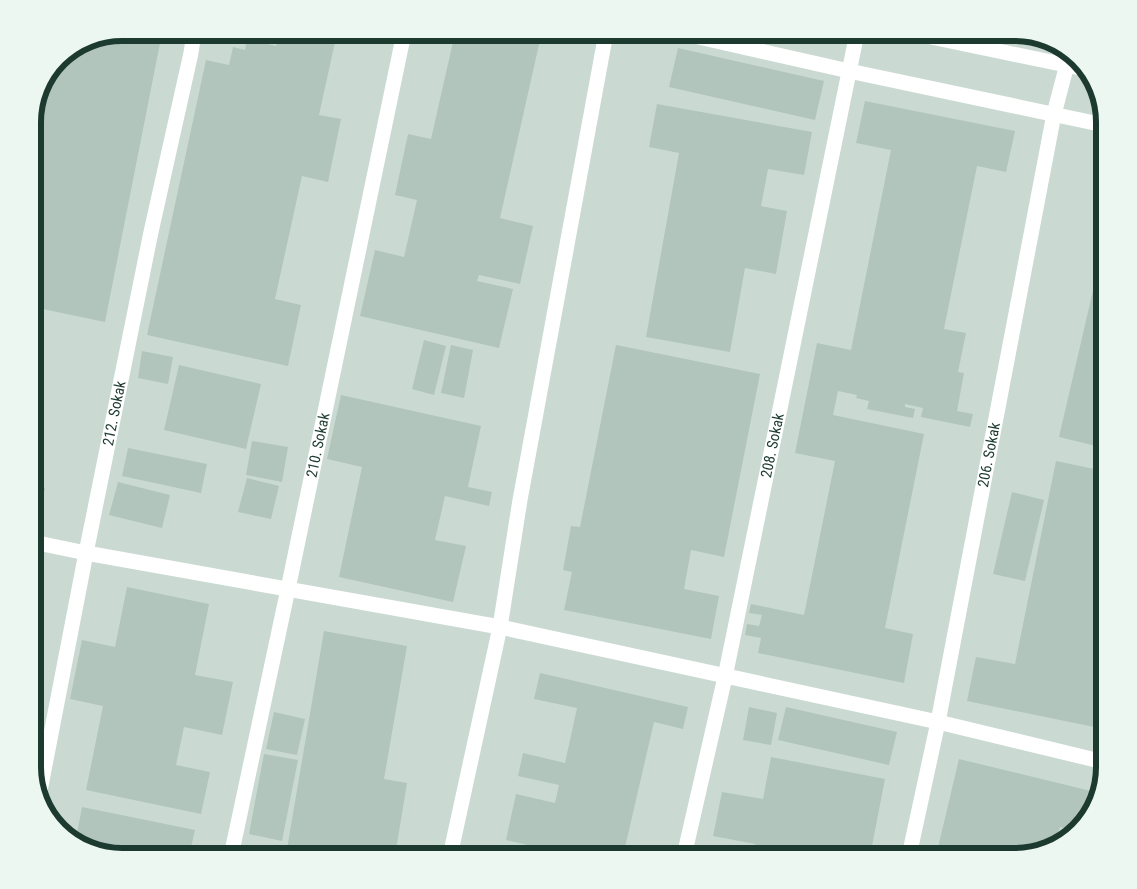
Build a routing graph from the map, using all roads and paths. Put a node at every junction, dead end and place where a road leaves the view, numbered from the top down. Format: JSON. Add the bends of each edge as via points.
{"nodes":[{"id":1,"x":193,"y":41,"type":"edge"},
{"id":2,"x":402,"y":41,"type":"edge"},
{"id":3,"x":604,"y":41,"type":"edge"},
{"id":4,"x":720,"y":41,"type":"edge"},
{"id":5,"x":855,"y":41,"type":"edge"},
{"id":6,"x":964,"y":41,"type":"edge"},
{"id":7,"x":1064,"y":58,"type":"edge"},
{"id":8,"x":1068,"y":62,"type":"edge"},
{"id":9,"x":849,"y":71,"type":"junction"},
{"id":10,"x":1054,"y":114,"type":"junction"},
{"id":11,"x":1096,"y":122,"type":"edge"},
{"id":12,"x":41,"y":544,"type":"edge"},
{"id":13,"x":86,"y":553,"type":"junction"},
{"id":14,"x":288,"y":589,"type":"junction"},
{"id":15,"x":500,"y":626,"type":"junction"},
{"id":16,"x":725,"y":676,"type":"junction"},
{"id":17,"x":938,"y":722,"type":"junction"},
{"id":18,"x":1096,"y":760,"type":"edge"},
{"id":19,"x":42,"y":779,"type":"edge"},
{"id":20,"x":233,"y":848,"type":"edge"},
{"id":21,"x":452,"y":848,"type":"edge"},
{"id":22,"x":686,"y":848,"type":"edge"},
{"id":23,"x":911,"y":848,"type":"edge"}],
"edges":[{"from":1,"to":13,"type":"street","name":"212. Sokak"},
{"from":2,"to":14,"type":"street","name":"210. Sokak"},
{"from":3,"to":15,"type":"street"},
{"from":4,"to":9,"type":"street"},
{"from":5,"to":9,"type":"street","name":"208. Sokak"},
{"from":6,"to":7,"type":"street"},
{"from":8,"to":10,"type":"street","name":"206. Sokak"},
{"from":9,"to":10,"type":"street"},
{"from":9,"to":16,"type":"street","name":"208. Sokak"},
{"from":10,"to":11,"type":"street"},
{"from":10,"to":17,"type":"street","name":"206. Sokak"},
{"from":12,"to":13,"type":"street"},
{"from":13,"to":14,"type":"street"},
{"from":13,"to":19,"type":"street","name":"212. Sokak"},
{"from":14,"to":15,"type":"street"},
{"from":14,"to":20,"type":"street","name":"210. Sokak"},
{"from":15,"to":16,"type":"street"},
{"from":15,"to":21,"type":"street"},
{"from":16,"to":17,"type":"street"},
{"from":16,"to":22,"type":"street","name":"208. Sokak"},
{"from":17,"to":18,"type":"street"},
{"from":17,"to":23,"type":"street","name":"206. Sokak"}]}
